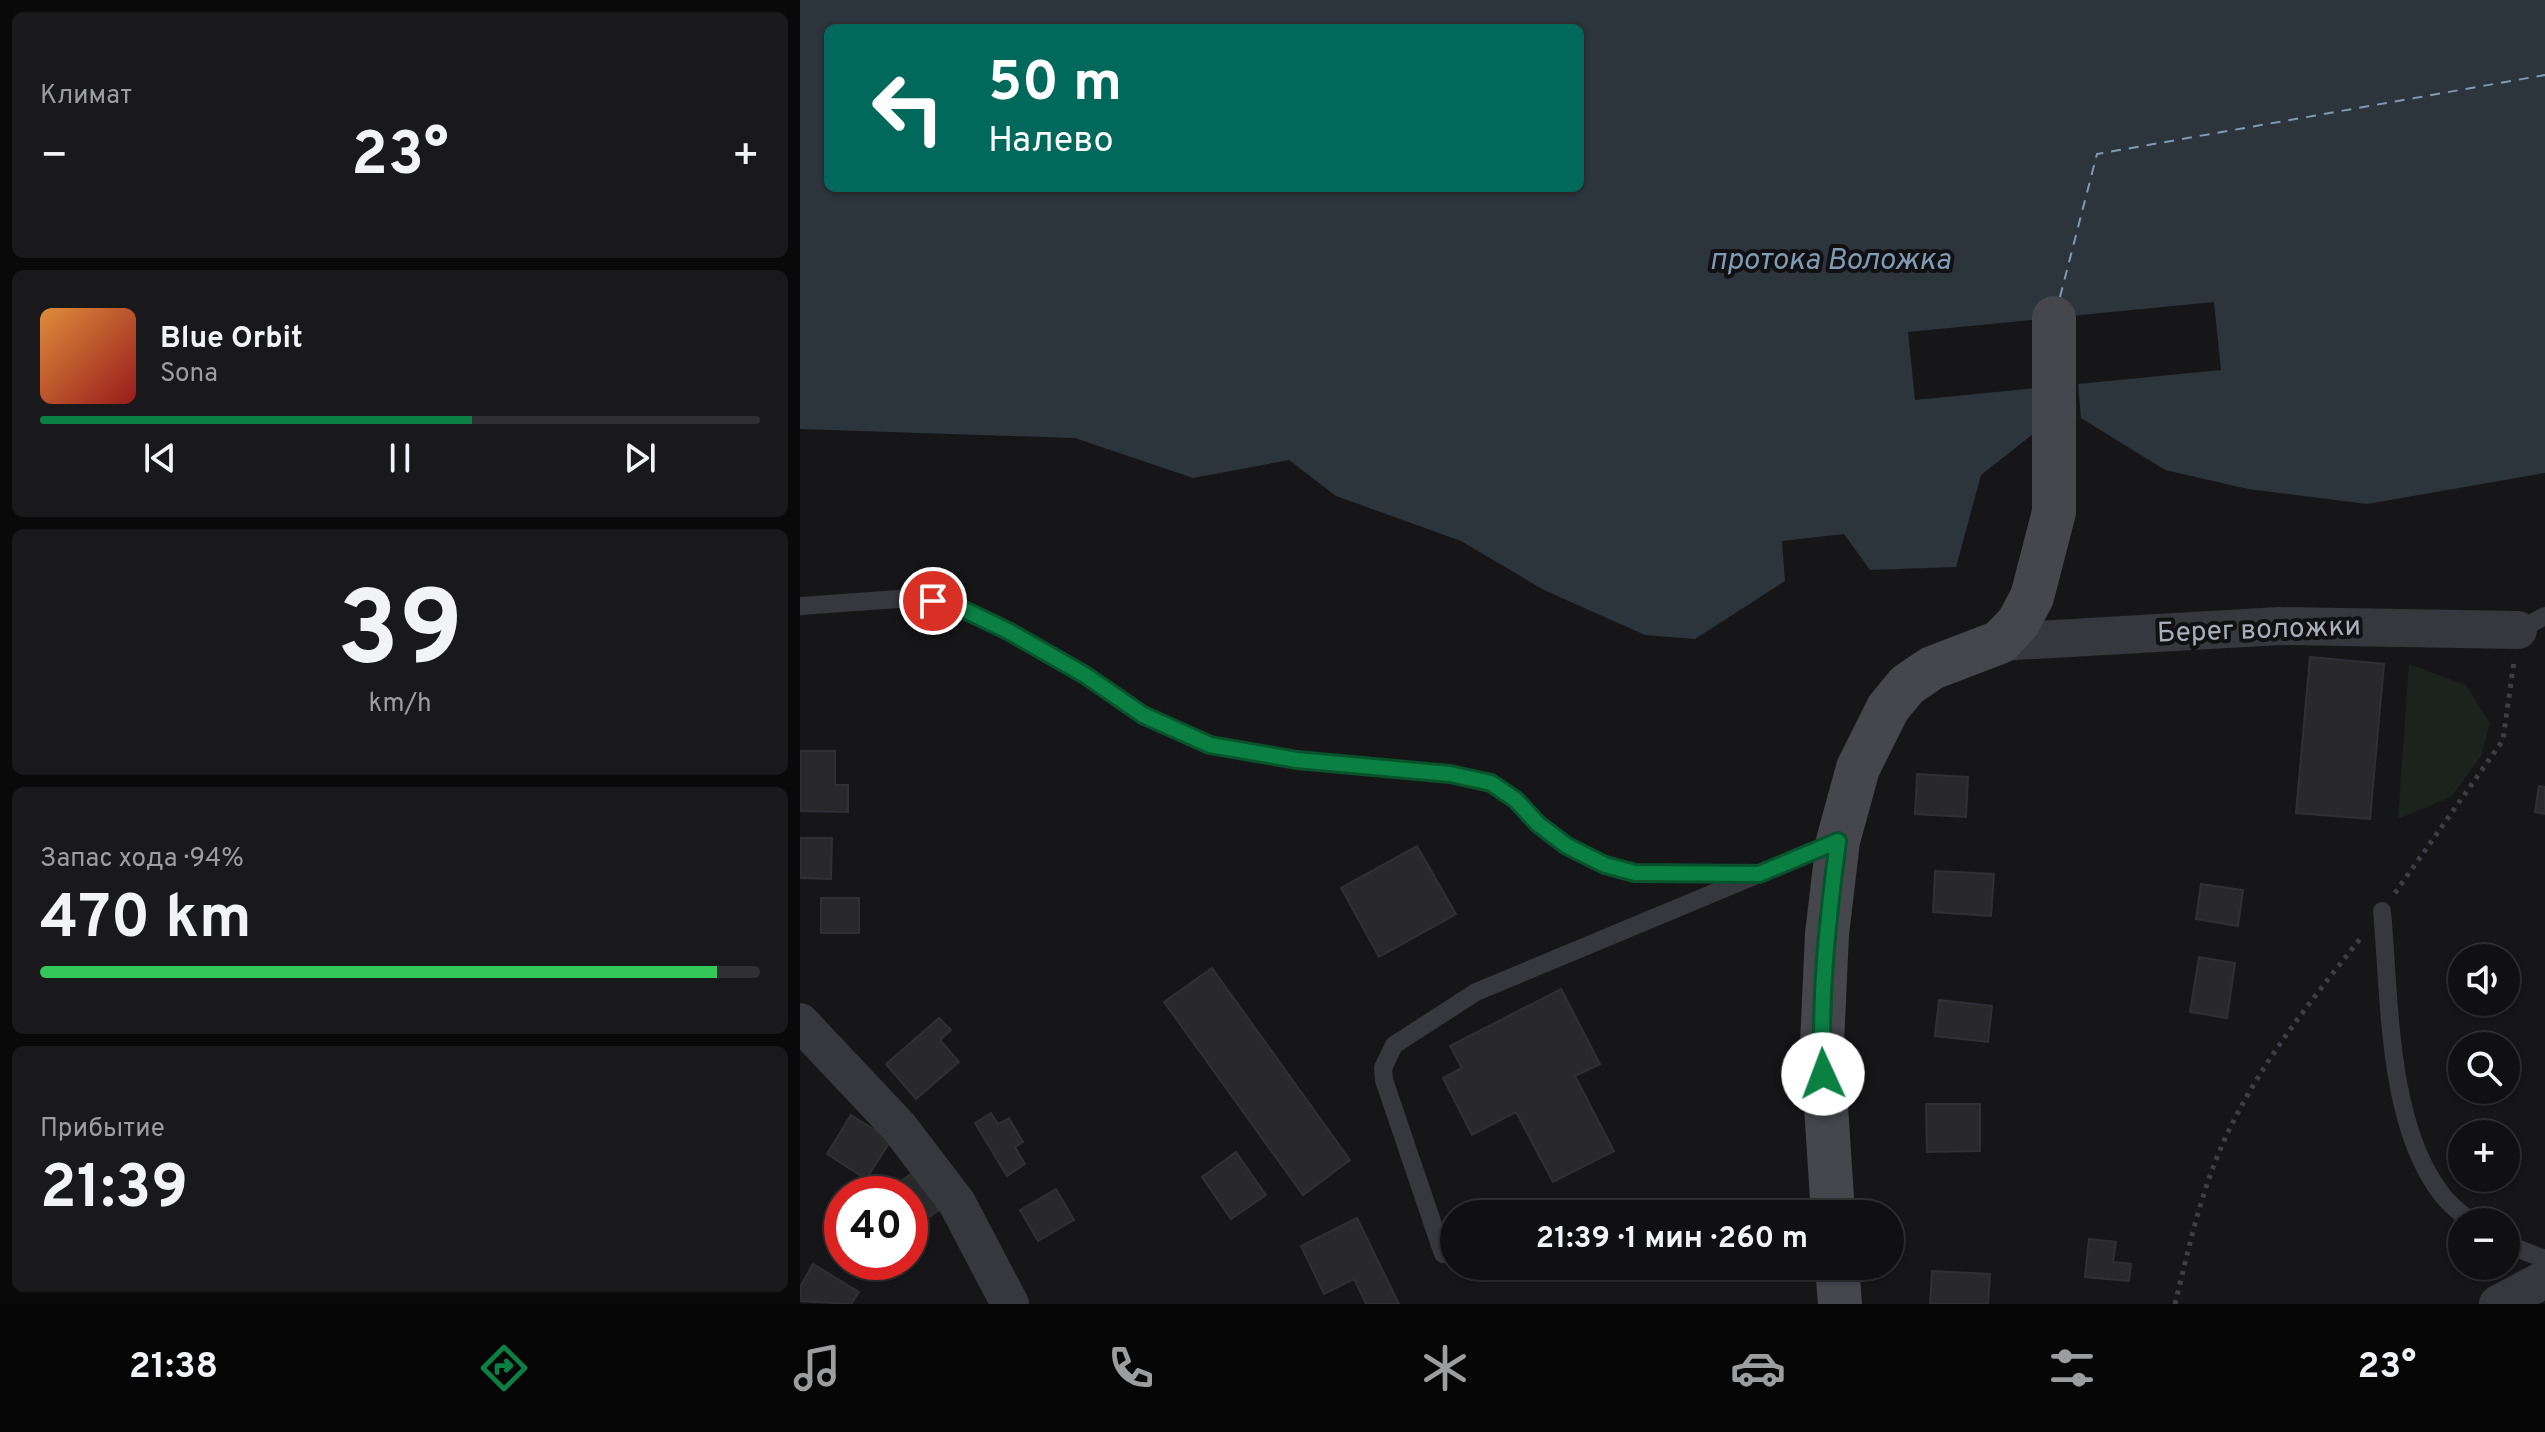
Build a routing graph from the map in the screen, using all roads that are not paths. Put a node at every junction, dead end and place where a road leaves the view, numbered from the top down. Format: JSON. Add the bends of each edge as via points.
{"nodes":[{"id":1,"x":2054,"y":318,"type":"dead end"},
{"id":2,"x":800,"y":606,"type":"edge"},
{"id":3,"x":2532,"y":623,"type":"edge"},
{"id":4,"x":2000,"y":642,"type":"junction"},
{"id":5,"x":1838,"y":841,"type":"junction"},
{"id":6,"x":1759,"y":874,"type":"junction"},
{"id":7,"x":2382,"y":911,"type":"road end"},
{"id":8,"x":800,"y":1022,"type":"edge"},
{"id":9,"x":1832,"y":1200,"type":"edge"},
{"id":10,"x":2456,"y":1208,"type":"edge"},
{"id":11,"x":1440,"y":1245,"type":"edge"},
{"id":12,"x":2520,"y":1249,"type":"edge"},
{"id":13,"x":2545,"y":1259,"type":"edge"},
{"id":14,"x":2545,"y":1279,"type":"edge"},
{"id":15,"x":1838,"y":1280,"type":"edge"},
{"id":16,"x":1010,"y":1304,"type":"edge"},
{"id":17,"x":1840,"y":1304,"type":"edge"},
{"id":18,"x":2498,"y":1304,"type":"edge"}],
"edges":[{"from":1,"to":4,"type":"street","via":[[2054,512],[2032,597]]},
{"from":2,"to":6,"type":"lane","via":[[913,598],[952,604],[1085,675],[1143,715],[1210,745],[1491,783],[1567,846],[1635,873]]},
{"from":3,"to":4,"type":"street","name":"Берег воложки","via":[[2279,626]]},
{"from":4,"to":5,"type":"street","via":[[1932,668],[1907,685],[1888,708],[1858,768]]},
{"from":5,"to":6,"type":"lane"},
{"from":5,"to":9,"type":"street","via":[[1822,1044]]},
{"from":6,"to":11,"type":"lane","via":[[1476,992],[1394,1045],[1383,1068],[1384,1080]]},
{"from":7,"to":10,"type":"lane","via":[[2405,1119],[2417,1155]]},
{"from":8,"to":16,"type":"street","via":[[899,1127],[957,1203]]},
{"from":12,"to":13,"type":"lane"},
{"from":14,"to":18,"type":"street"},
{"from":15,"to":17,"type":"street"}]}
